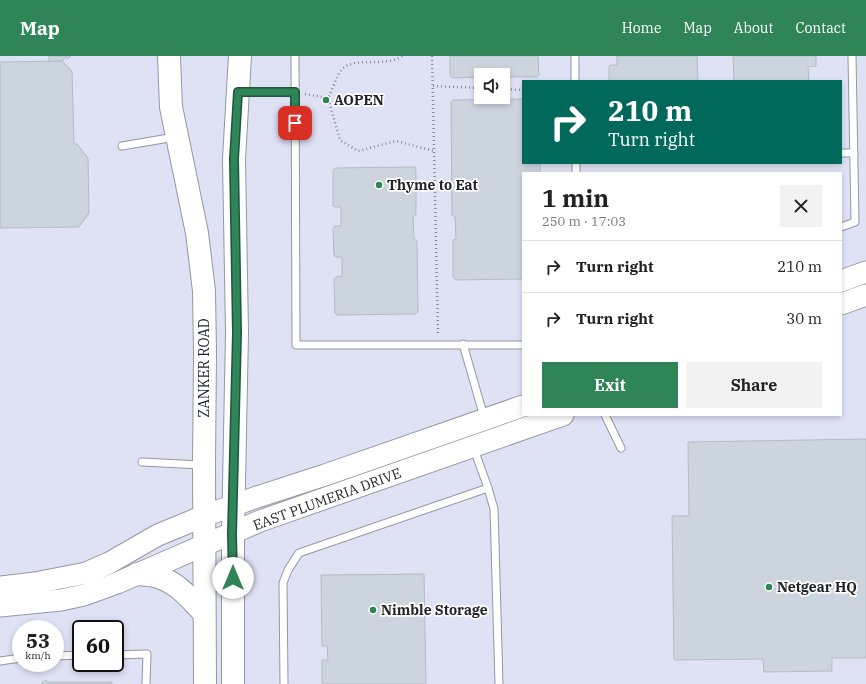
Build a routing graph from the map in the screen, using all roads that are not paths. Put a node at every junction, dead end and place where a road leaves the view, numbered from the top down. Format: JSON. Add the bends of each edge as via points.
{"nodes":[{"id":1,"x":169,"y":56,"type":"edge"},
{"id":2,"x":240,"y":56,"type":"edge"},
{"id":3,"x":295,"y":56,"type":"edge"},
{"id":4,"x":575,"y":56,"type":"edge"},
{"id":5,"x":852,"y":56,"type":"edge"},
{"id":6,"x":575,"y":80,"type":"edge"},
{"id":7,"x":238,"y":92,"type":"junction"},
{"id":8,"x":295,"y":92,"type":"junction"},
{"id":9,"x":177,"y":136,"type":"junction"},
{"id":10,"x":122,"y":146,"type":"dead end"},
{"id":11,"x":842,"y":153,"type":"edge"},
{"id":12,"x":854,"y":153,"type":"junction"},
{"id":13,"x":842,"y":227,"type":"edge"},
{"id":14,"x":866,"y":272,"type":"edge"},
{"id":15,"x":842,"y":281,"type":"edge"},
{"id":16,"x":866,"y":295,"type":"edge"},
{"id":17,"x":842,"y":304,"type":"edge"},
{"id":18,"x":463,"y":344,"type":"junction"},
{"id":19,"x":522,"y":344,"type":"edge"},
{"id":20,"x":522,"y":406,"type":"edge"},
{"id":21,"x":559,"y":416,"type":"edge"},
{"id":22,"x":605,"y":416,"type":"edge"},
{"id":23,"x":484,"y":420,"type":"junction"},
{"id":24,"x":482,"y":443,"type":"junction"},
{"id":25,"x":621,"y":448,"type":"dead end"},
{"id":26,"x":142,"y":462,"type":"dead end"},
{"id":27,"x":204,"y":465,"type":"junction"},
{"id":28,"x":488,"y":488,"type":"junction"},
{"id":29,"x":234,"y":505,"type":"junction"},
{"id":30,"x":204,"y":516,"type":"junction"},
{"id":31,"x":232,"y":534,"type":"junction"},
{"id":32,"x":204,"y":546,"type":"junction"},
{"id":33,"x":137,"y":574,"type":"junction"},
{"id":34,"x":0,"y":587,"type":"edge"},
{"id":35,"x":0,"y":606,"type":"edge"},
{"id":36,"x":204,"y":614,"type":"junction"},
{"id":37,"x":124,"y":654,"type":"edge"},
{"id":38,"x":12,"y":659,"type":"edge"},
{"id":39,"x":0,"y":661,"type":"edge"},
{"id":40,"x":146,"y":684,"type":"edge"},
{"id":41,"x":205,"y":684,"type":"edge"},
{"id":42,"x":233,"y":684,"type":"edge"},
{"id":43,"x":284,"y":684,"type":"edge"},
{"id":44,"x":499,"y":684,"type":"edge"}],
"edges":[{"from":1,"to":9,"type":"main road","name":"ZANKER ROAD","via":[[171,107]]},
{"from":2,"to":7,"type":"main road"},
{"from":3,"to":8,"type":"lane"},
{"from":4,"to":6,"type":"lane"},
{"from":5,"to":12,"type":"lane"},
{"from":7,"to":8,"type":"lane"},
{"from":7,"to":29,"type":"main road","via":[[234,159],[237,333]]},
{"from":8,"to":18,"type":"lane","via":[[296,345]]},
{"from":9,"to":10,"type":"lane"},
{"from":9,"to":27,"type":"main road","name":"ZANKER ROAD","via":[[197,233],[204,291]]},
{"from":11,"to":12,"type":"lane"},
{"from":12,"to":13,"type":"lane","via":[[855,222]]},
{"from":14,"to":15,"type":"street"},
{"from":16,"to":17,"type":"street"},
{"from":18,"to":19,"type":"lane"},
{"from":18,"to":23,"type":"lane"},
{"from":20,"to":23,"type":"street","name":"EAST PLUMERIA DRIVE"},
{"from":21,"to":24,"type":"street","name":"EAST PLUMERIA DRIVE"},
{"from":22,"to":25,"type":"lane"},
{"from":23,"to":24,"type":"street"},
{"from":23,"to":29,"type":"street","name":"EAST PLUMERIA DRIVE"},
{"from":24,"to":28,"type":"lane"},
{"from":24,"to":31,"type":"street","name":"EAST PLUMERIA DRIVE","via":[[260,521]]},
{"from":26,"to":27,"type":"lane"},
{"from":27,"to":30,"type":"main road","name":"ZANKER ROAD"},
{"from":28,"to":43,"type":"lane","via":[[299,553],[283,583]]},
{"from":28,"to":44,"type":"lane","via":[[494,509]]},
{"from":29,"to":30,"type":"street","name":"EAST PLUMERIA DRIVE"},
{"from":29,"to":31,"type":"main road"},
{"from":30,"to":32,"type":"main road","name":"ZANKER ROAD"},
{"from":30,"to":34,"type":"street","name":"EAST PLUMERIA DRIVE","via":[[158,535],[86,573]]},
{"from":31,"to":32,"type":"street","name":"EAST PLUMERIA DRIVE"},
{"from":31,"to":42,"type":"main road"},
{"from":32,"to":33,"type":"street","name":"EAST PLUMERIA DRIVE"},
{"from":32,"to":36,"type":"main road","name":"ZANKER ROAD"},
{"from":33,"to":35,"type":"street","name":"EAST PLUMERIA DRIVE","via":[[84,595]]},
{"from":33,"to":36,"type":"main road","via":[[154,576],[169,582],[184,592]]},
{"from":36,"to":41,"type":"main road","name":"ZANKER ROAD"},
{"from":37,"to":40,"type":"lane","via":[[147,654]]},
{"from":38,"to":39,"type":"lane"}]}
